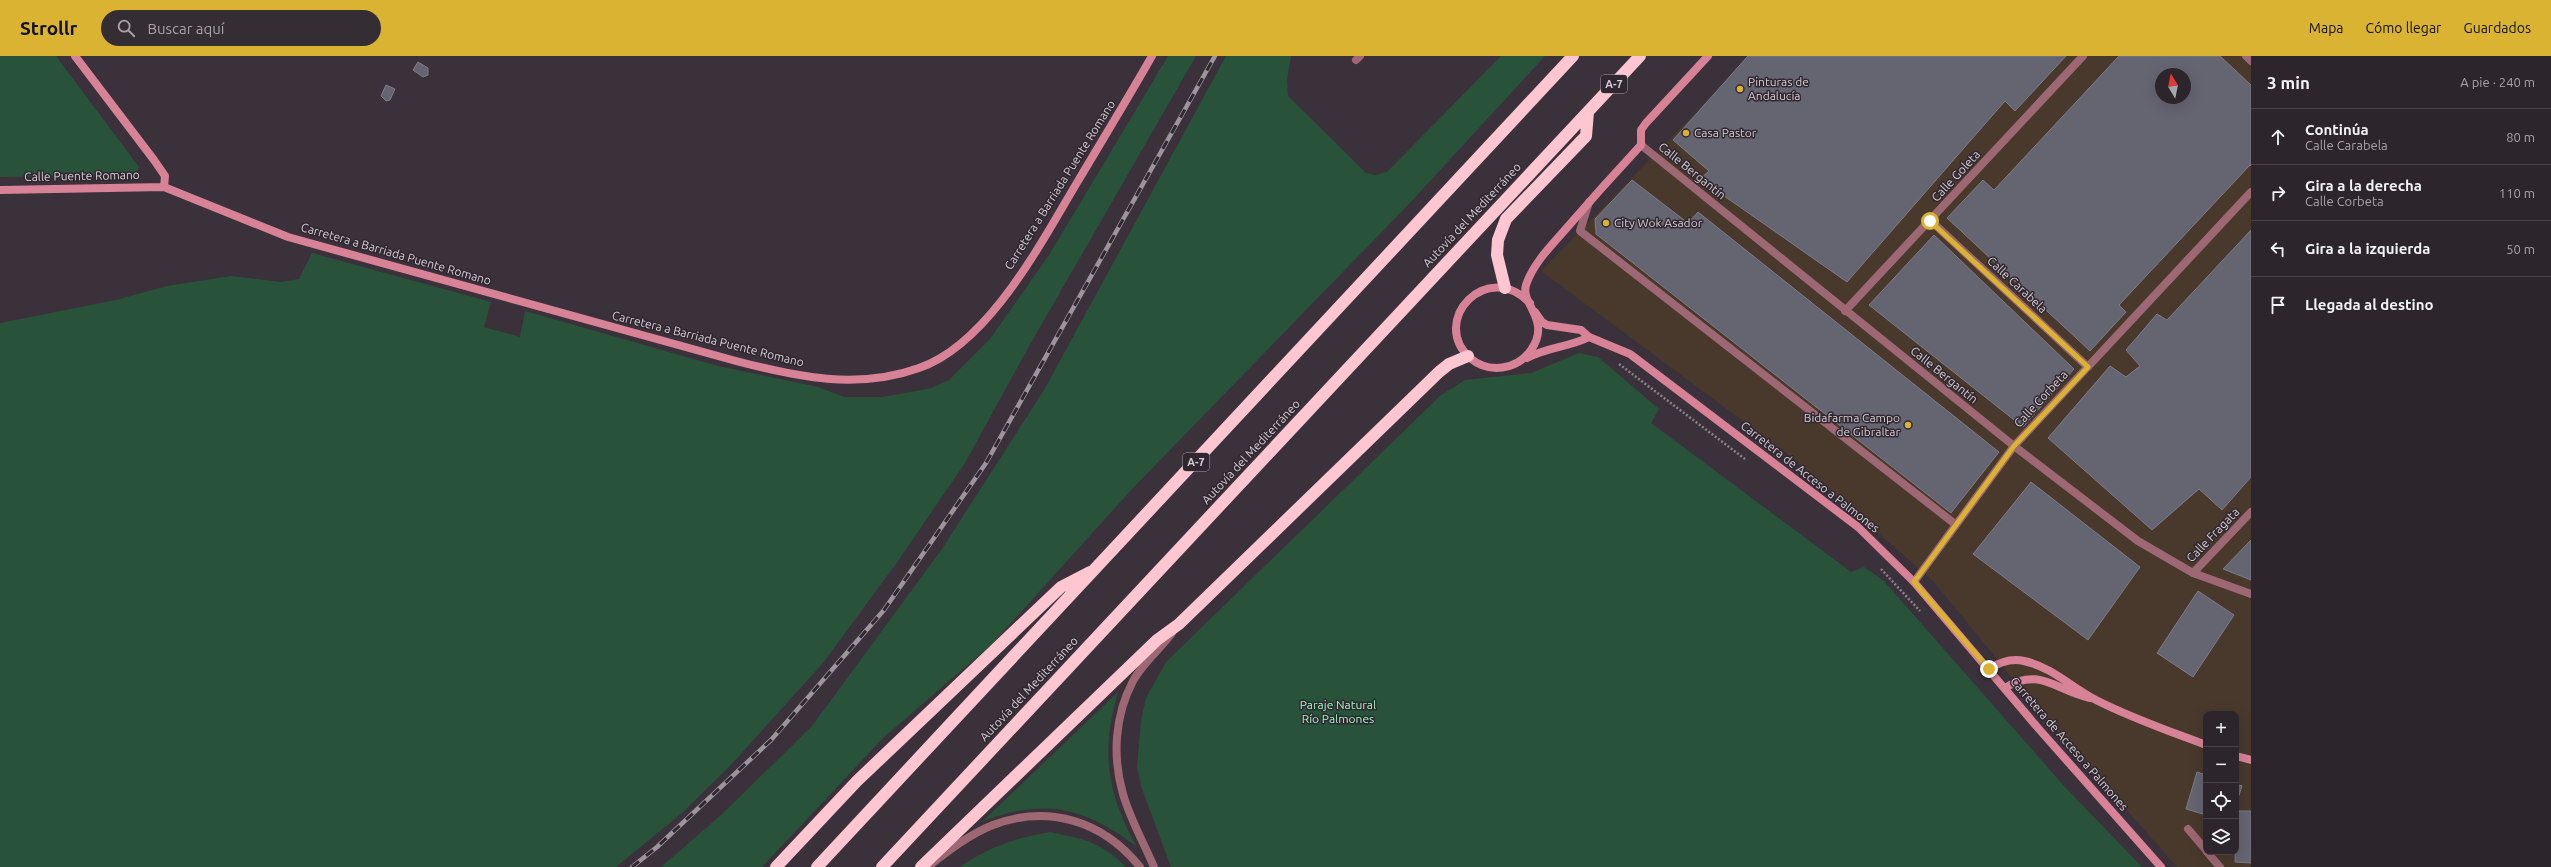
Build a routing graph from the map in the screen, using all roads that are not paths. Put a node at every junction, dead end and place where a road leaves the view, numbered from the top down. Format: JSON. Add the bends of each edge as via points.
{"nodes":[{"id":1,"x":75,"y":56,"type":"edge"},
{"id":2,"x":1152,"y":56,"type":"edge"},
{"id":3,"x":1573,"y":56,"type":"edge"},
{"id":4,"x":1640,"y":56,"type":"edge"},
{"id":5,"x":1708,"y":56,"type":"edge"},
{"id":6,"x":2083,"y":56,"type":"edge"},
{"id":7,"x":2246,"y":56,"type":"edge"},
{"id":8,"x":2251,"y":61,"type":"edge"},
{"id":9,"x":1588,"y":112,"type":"junction"},
{"id":10,"x":1641,"y":145,"type":"junction"},
{"id":11,"x":164,"y":187,"type":"junction"},
{"id":12,"x":0,"y":190,"type":"edge"},
{"id":13,"x":2251,"y":192,"type":"edge"},
{"id":14,"x":1589,"y":202,"type":"junction"},
{"id":15,"x":1930,"y":221,"type":"junction"},
{"id":16,"x":1505,"y":288,"type":"junction"},
{"id":17,"x":1530,"y":303,"type":"junction"},
{"id":18,"x":1845,"y":311,"type":"junction"},
{"id":19,"x":1535,"y":312,"type":"junction"},
{"id":20,"x":1589,"y":337,"type":"junction"},
{"id":21,"x":1468,"y":356,"type":"junction"},
{"id":22,"x":1518,"y":363,"type":"junction"},
{"id":23,"x":2088,"y":367,"type":"junction"},
{"id":24,"x":2014,"y":446,"type":"junction"},
{"id":25,"x":2251,"y":512,"type":"edge"},
{"id":26,"x":1955,"y":524,"type":"junction"},
{"id":27,"x":1098,"y":568,"type":"junction"},
{"id":28,"x":2193,"y":573,"type":"junction"},
{"id":29,"x":1914,"y":582,"type":"junction"},
{"id":30,"x":2251,"y":594,"type":"edge"},
{"id":31,"x":1179,"y":624,"type":"junction"},
{"id":32,"x":1989,"y":669,"type":"junction"},
{"id":33,"x":2005,"y":688,"type":"junction"},
{"id":34,"x":2093,"y":698,"type":"junction"},
{"id":35,"x":2203,"y":745,"type":"edge"},
{"id":36,"x":2239,"y":757,"type":"edge"},
{"id":37,"x":2251,"y":760,"type":"edge"},
{"id":38,"x":2188,"y":829,"type":"dead end"},
{"id":39,"x":2203,"y":846,"type":"edge"},
{"id":40,"x":2210,"y":855,"type":"edge"},
{"id":41,"x":776,"y":867,"type":"edge"},
{"id":42,"x":817,"y":867,"type":"edge"},
{"id":43,"x":882,"y":867,"type":"edge"},
{"id":44,"x":920,"y":867,"type":"edge"},
{"id":45,"x":928,"y":867,"type":"edge"},
{"id":46,"x":1140,"y":867,"type":"edge"},
{"id":47,"x":1154,"y":867,"type":"edge"},
{"id":48,"x":2161,"y":867,"type":"edge"},
{"id":49,"x":2220,"y":867,"type":"edge"}],
"edges":[{"from":1,"to":11,"type":"street","via":[[158,166],[164,176]]},
{"from":2,"to":11,"type":"street","name":"Carretera a Barriada Puente Romano","via":[[1036,252],[1004,297],[972,335],[948,353],[921,368],[866,380],[804,377],[736,361],[288,237]]},
{"from":3,"to":27,"type":"highway","number":"A-7"},
{"from":4,"to":9,"type":"highway","name":"Autovía del Mediterráneo","number":"A-7"},
{"from":5,"to":10,"type":"street","via":[[1646,123],[1642,130]]},
{"from":6,"to":15,"type":"street","name":"Calle Goleta"},
{"from":7,"to":8,"type":"street"},
{"from":9,"to":16,"type":"highway","via":[[1586,136],[1506,220],[1498,240],[1497,256]]},
{"from":9,"to":43,"type":"highway","name":"Autovía del Mediterráneo","number":"A-7"},
{"from":10,"to":14,"type":"street"},
{"from":10,"to":18,"type":"street","name":"Calle Bergantín"},
{"from":11,"to":12,"type":"street","name":"Calle Puente Romano"},
{"from":13,"to":23,"type":"street","name":"Calle Corbeta"},
{"from":14,"to":17,"type":"street","via":[[1539,260],[1526,285],[1525,292]]},
{"from":14,"to":26,"type":"street","via":[[1580,231]]},
{"from":15,"to":18,"type":"street","name":"Calle Goleta"},
{"from":15,"to":23,"type":"street","name":"Calle Carabela"},
{"from":16,"to":17,"type":"street","via":[[1523,296]]},
{"from":16,"to":21,"type":"street","via":[[1481,290],[1469,298],[1458,315],[1457,334]]},
{"from":17,"to":19,"type":"street"},
{"from":18,"to":24,"type":"street","name":"Calle Bergantín"},
{"from":19,"to":20,"type":"street","name":"Carretera de Acceso a Palmones","via":[[1547,325],[1581,330]]},
{"from":19,"to":22,"type":"street","via":[[1538,331],[1536,340],[1532,349]]},
{"from":20,"to":22,"type":"street","via":[[1580,342],[1546,349]]},
{"from":20,"to":29,"type":"street","name":"Carretera de Acceso a Palmones","via":[[1630,354],[1858,527]]},
{"from":21,"to":22,"type":"street","via":[[1489,368],[1504,368]]},
{"from":21,"to":31,"type":"highway","via":[[1449,364],[1439,372]]},
{"from":23,"to":24,"type":"street","name":"Calle Corbeta"},
{"from":24,"to":26,"type":"street","name":"Calle Corbeta"},
{"from":24,"to":28,"type":"street","name":"Calle Bergantín","via":[[2138,541]]},
{"from":25,"to":28,"type":"street","name":"Calle Fragata"},
{"from":26,"to":29,"type":"street","name":"Calle Corbeta"},
{"from":27,"to":41,"type":"highway","via":[[1061,587],[858,781]]},
{"from":27,"to":42,"type":"highway","number":"A-7"},
{"from":28,"to":30,"type":"street","name":"Calle Bergantín"},
{"from":29,"to":32,"type":"street","name":"Carretera de Acceso a Palmones"},
{"from":31,"to":44,"type":"highway","via":[[1157,640]]},
{"from":31,"to":47,"type":"street","via":[[1134,679],[1121,707],[1117,733],[1118,771],[1123,794]]},
{"from":32,"to":33,"type":"street","name":"Carretera de Acceso a Palmones"},
{"from":32,"to":34,"type":"street","via":[[2014,660],[2032,663],[2064,679]]},
{"from":33,"to":34,"type":"street","via":[[2020,680],[2044,680],[2081,696]]},
{"from":33,"to":48,"type":"street","name":"Carretera de Acceso a Palmones"},
{"from":34,"to":35,"type":"street","via":[[2129,716]]},
{"from":36,"to":37,"type":"street"},
{"from":38,"to":39,"type":"street"},
{"from":40,"to":49,"type":"street"},
{"from":45,"to":46,"type":"street","via":[[966,839],[992,825],[1013,819],[1040,816],[1069,819],[1096,828],[1115,841]]}]}
